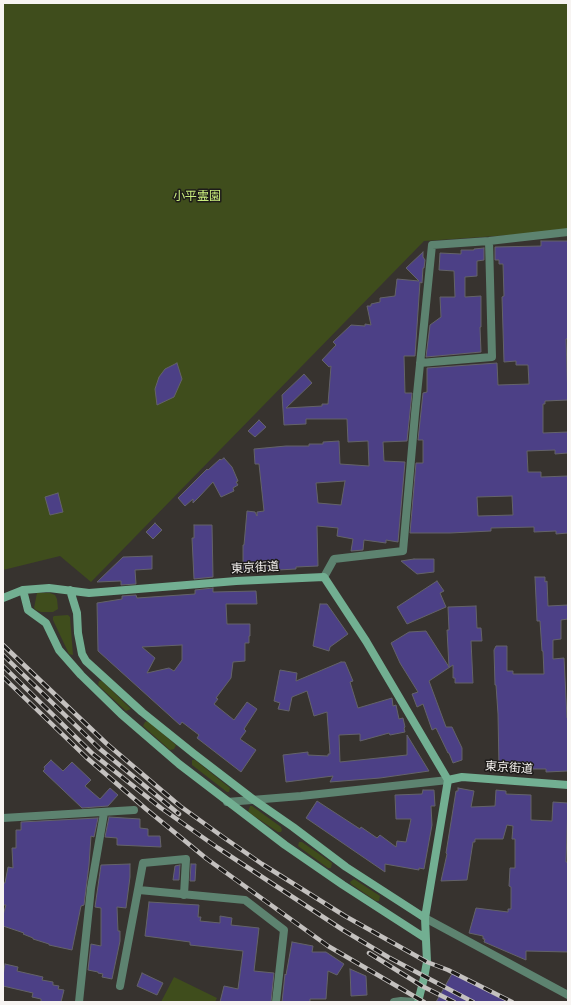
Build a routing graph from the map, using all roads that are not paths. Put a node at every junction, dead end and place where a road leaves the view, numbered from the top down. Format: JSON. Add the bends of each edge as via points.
{"nodes":[{"id":1,"x":568,"y":232,"type":"edge"},
{"id":2,"x":489,"y":241,"type":"junction"},
{"id":3,"x":420,"y":362,"type":"junction"},
{"id":4,"x":324,"y":577,"type":"junction"},
{"id":5,"x":23,"y":590,"type":"junction"},
{"id":6,"x":70,"y":590,"type":"junction"},
{"id":7,"x":3,"y":598,"type":"edge"},
{"id":8,"x":448,"y":780,"type":"junction"},
{"id":9,"x":568,"y":784,"type":"edge"},
{"id":10,"x":254,"y":800,"type":"junction"},
{"id":11,"x":227,"y":802,"type":"junction"},
{"id":12,"x":134,"y":810,"type":"dead end"},
{"id":13,"x":104,"y":812,"type":"junction"},
{"id":14,"x":3,"y":818,"type":"edge"},
{"id":15,"x":139,"y":890,"type":"junction"},
{"id":16,"x":184,"y":895,"type":"junction"},
{"id":17,"x":425,"y":918,"type":"junction"},
{"id":18,"x":425,"y":938,"type":"junction"},
{"id":19,"x":120,"y":986,"type":"dead end"},
{"id":20,"x":568,"y":996,"type":"edge"},
{"id":21,"x":79,"y":1002,"type":"edge"},
{"id":22,"x":276,"y":1002,"type":"edge"},
{"id":23,"x":394,"y":1002,"type":"edge"},
{"id":24,"x":415,"y":1002,"type":"edge"},
{"id":25,"x":418,"y":1002,"type":"edge"}],
"edges":[{"from":1,"to":2,"type":"street"},
{"from":2,"to":3,"type":"street","via":[[432,245]]},
{"from":2,"to":3,"type":"street","via":[[492,357]]},
{"from":3,"to":4,"type":"street","via":[[403,551],[334,559]]},
{"from":4,"to":6,"type":"street","name":"東京街道","via":[[89,593]]},
{"from":4,"to":8,"type":"street","via":[[366,641]]},
{"from":5,"to":6,"type":"street","name":"東京街道"},
{"from":5,"to":7,"type":"street","name":"東京街道"},
{"from":5,"to":11,"type":"street","via":[[28,610],[46,623],[59,650],[81,674],[121,714]]},
{"from":6,"to":10,"type":"street","via":[[77,613],[82,654],[86,661],[148,716]]},
{"from":8,"to":9,"type":"street","name":"東京街道","via":[[462,777]]},
{"from":8,"to":10,"type":"street"},
{"from":8,"to":17,"type":"street"},
{"from":10,"to":11,"type":"street"},
{"from":10,"to":17,"type":"street","via":[[346,867]]},
{"from":11,"to":18,"type":"street","via":[[343,885]]},
{"from":12,"to":13,"type":"street"},
{"from":13,"to":14,"type":"street"},
{"from":13,"to":21,"type":"street","via":[[91,888]]},
{"from":15,"to":16,"type":"street"},
{"from":15,"to":16,"type":"street","via":[[143,863],[186,859]]},
{"from":15,"to":19,"type":"street"},
{"from":16,"to":22,"type":"street","via":[[245,900],[284,930]]},
{"from":17,"to":18,"type":"street"},
{"from":17,"to":20,"type":"street"},
{"from":18,"to":25,"type":"street","via":[[427,962]]},
{"from":23,"to":24,"type":"street"}]}
